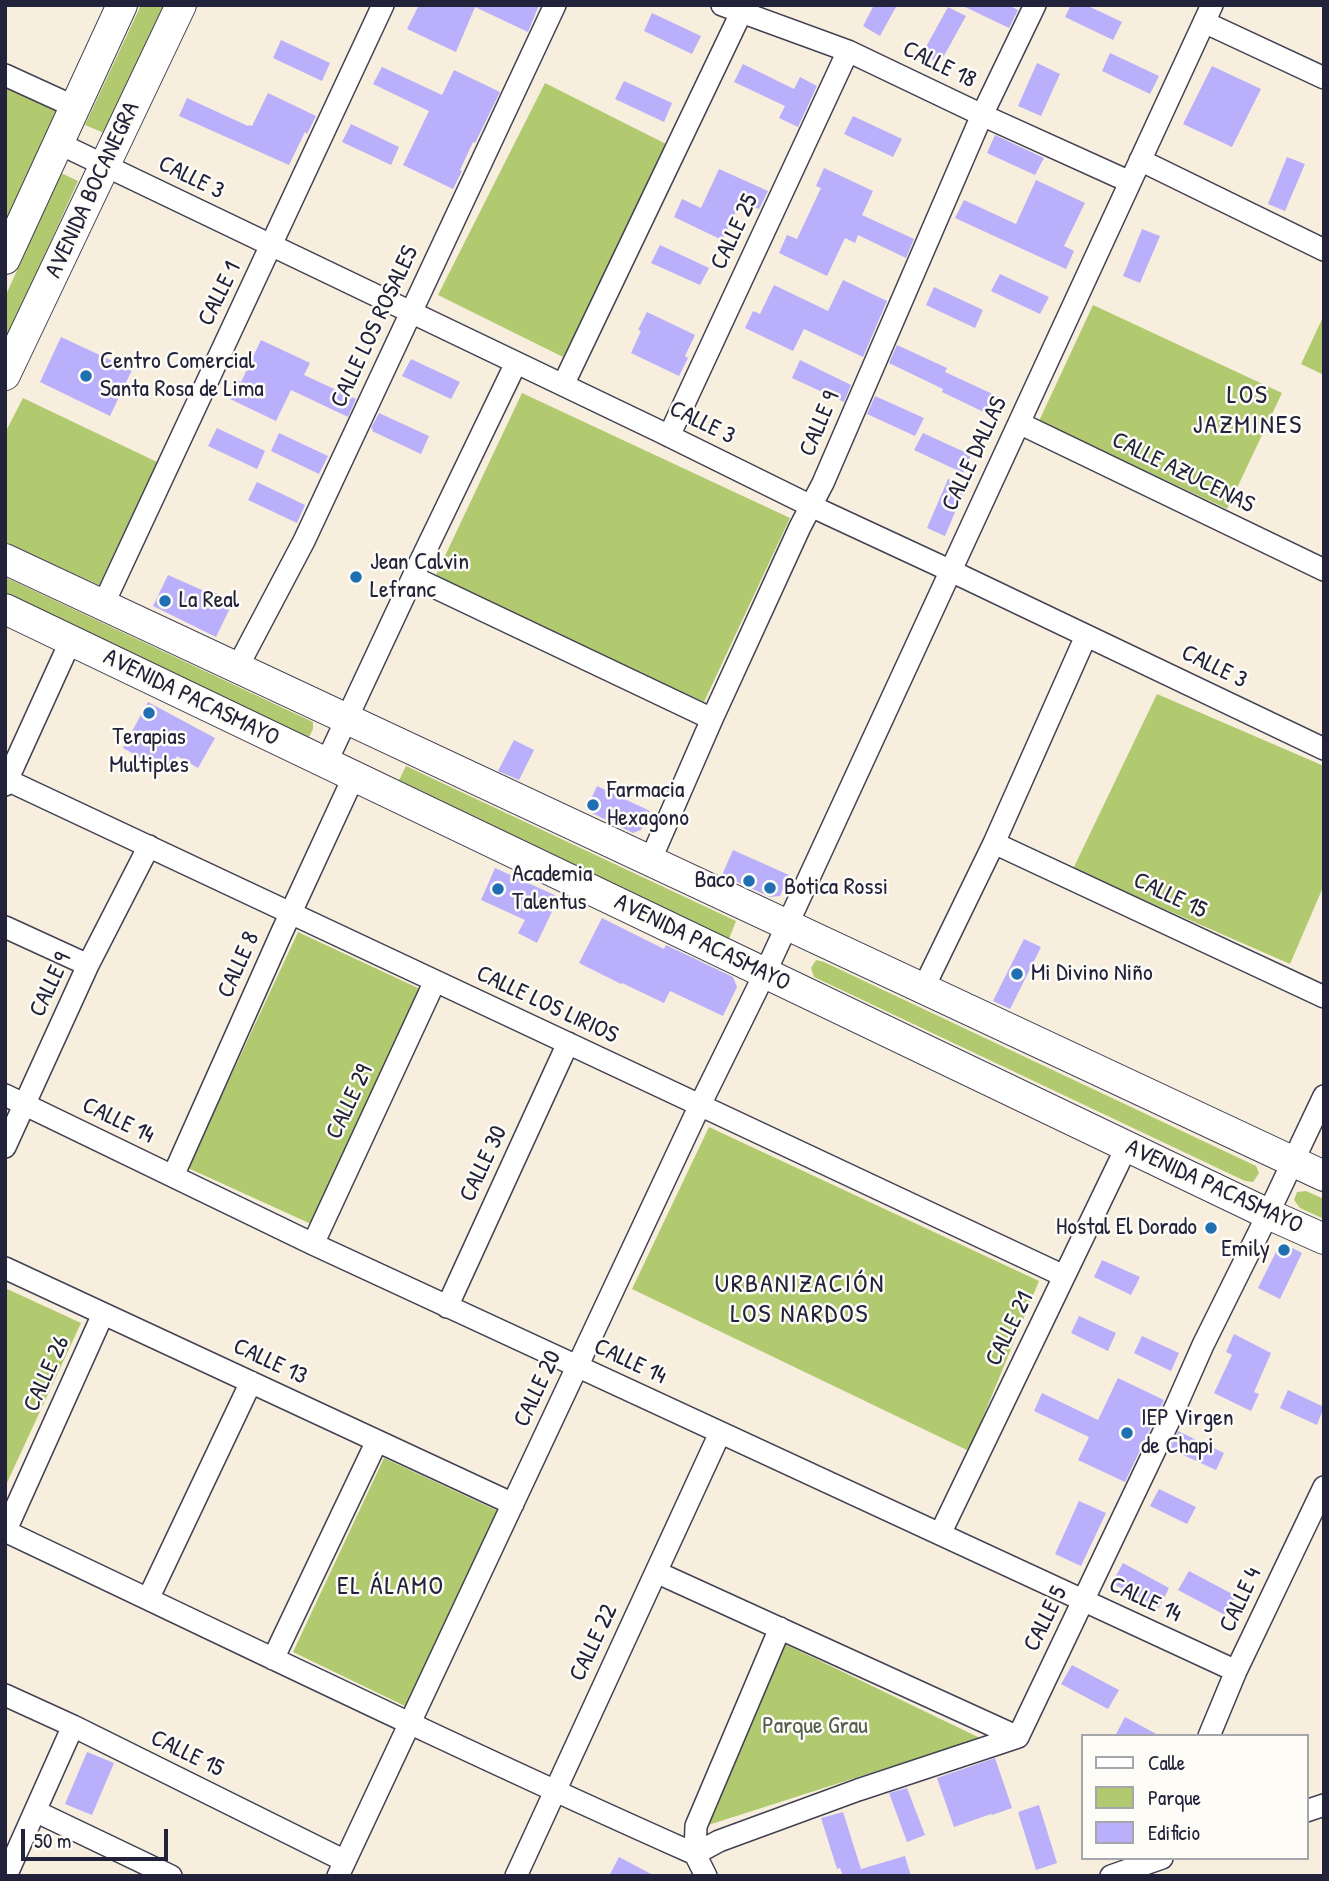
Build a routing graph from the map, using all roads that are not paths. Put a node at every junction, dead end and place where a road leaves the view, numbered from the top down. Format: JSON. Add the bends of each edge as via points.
{"nodes":[{"id":1,"x":122,"y":5,"type":"edge"},
{"id":2,"x":181,"y":5,"type":"edge"},
{"id":3,"x":383,"y":5,"type":"edge"},
{"id":4,"x":555,"y":5,"type":"edge"},
{"id":5,"x":1035,"y":5,"type":"edge"},
{"id":6,"x":732,"y":9,"type":"edge"},
{"id":7,"x":1208,"y":14,"type":"edge"},
{"id":8,"x":848,"y":51,"type":"junction"},
{"id":9,"x":5,"y":75,"type":"edge"},
{"id":10,"x":1324,"y":78,"type":"edge"},
{"id":11,"x":75,"y":107,"type":"junction"},
{"id":12,"x":982,"y":115,"type":"junction"},
{"id":13,"x":58,"y":144,"type":"junction"},
{"id":14,"x":1140,"y":160,"type":"junction"},
{"id":15,"x":104,"y":166,"type":"junction"},
{"id":16,"x":1130,"y":182,"type":"junction"},
{"id":17,"x":272,"y":246,"type":"junction"},
{"id":18,"x":8,"y":247,"type":"edge"},
{"id":19,"x":1324,"y":250,"type":"edge"},
{"id":20,"x":411,"y":312,"type":"junction"},
{"id":21,"x":516,"y":363,"type":"junction"},
{"id":22,"x":5,"y":375,"type":"edge"},
{"id":23,"x":563,"y":385,"type":"junction"},
{"id":24,"x":1019,"y":423,"type":"junction"},
{"id":25,"x":669,"y":436,"type":"junction"},
{"id":26,"x":811,"y":506,"type":"junction"},
{"id":27,"x":5,"y":559,"type":"edge"},
{"id":28,"x":951,"y":570,"type":"junction"},
{"id":29,"x":1324,"y":570,"type":"edge"},
{"id":30,"x":413,"y":577,"type":"junction"},
{"id":31,"x":103,"y":605,"type":"junction"},
{"id":32,"x":5,"y":609,"type":"edge"},
{"id":33,"x":1086,"y":636,"type":"junction"},
{"id":34,"x":71,"y":640,"type":"junction"},
{"id":35,"x":237,"y":668,"type":"junction"},
{"id":36,"x":346,"y":719,"type":"junction"},
{"id":37,"x":712,"y":719,"type":"junction"},
{"id":38,"x":391,"y":740,"type":"junction"},
{"id":39,"x":1324,"y":749,"type":"edge"},
{"id":40,"x":327,"y":763,"type":"junction"},
{"id":41,"x":362,"y":780,"type":"junction"},
{"id":42,"x":6,"y":782,"type":"edge"},
{"id":43,"x":994,"y":843,"type":"junction"},
{"id":44,"x":149,"y":846,"type":"junction"},
{"id":45,"x":650,"y":861,"type":"junction"},
{"id":46,"x":292,"y":914,"type":"junction"},
{"id":47,"x":786,"y":925,"type":"junction"},
{"id":48,"x":5,"y":927,"type":"edge"},
{"id":49,"x":88,"y":965,"type":"junction"},
{"id":50,"x":765,"y":973,"type":"junction"},
{"id":51,"x":435,"y":981,"type":"junction"},
{"id":52,"x":923,"y":989,"type":"junction"},
{"id":53,"x":1324,"y":996,"type":"edge"},
{"id":54,"x":568,"y":1044,"type":"junction"},
{"id":55,"x":5,"y":1096,"type":"edge"},
{"id":56,"x":1324,"y":1096,"type":"edge"},
{"id":57,"x":26,"y":1105,"type":"junction"},
{"id":58,"x":700,"y":1105,"type":"junction"},
{"id":59,"x":1127,"y":1146,"type":"junction"},
{"id":60,"x":5,"y":1147,"type":"edge"},
{"id":61,"x":1293,"y":1162,"type":"junction"},
{"id":62,"x":173,"y":1176,"type":"junction"},
{"id":63,"x":1324,"y":1176,"type":"edge"},
{"id":64,"x":1268,"y":1214,"type":"junction"},
{"id":65,"x":1324,"y":1239,"type":"edge"},
{"id":66,"x":313,"y":1244,"type":"junction"},
{"id":67,"x":5,"y":1268,"type":"edge"},
{"id":68,"x":1064,"y":1276,"type":"junction"},
{"id":69,"x":447,"y":1307,"type":"junction"},
{"id":70,"x":103,"y":1314,"type":"junction"},
{"id":71,"x":577,"y":1366,"type":"junction"},
{"id":72,"x":251,"y":1382,"type":"junction"},
{"id":73,"x":720,"y":1433,"type":"junction"},
{"id":74,"x":377,"y":1441,"type":"junction"},
{"id":75,"x":1324,"y":1487,"type":"edge"},
{"id":76,"x":513,"y":1504,"type":"junction"},
{"id":77,"x":5,"y":1531,"type":"edge"},
{"id":78,"x":940,"y":1534,"type":"junction"},
{"id":79,"x":656,"y":1572,"type":"junction"},
{"id":80,"x":148,"y":1599,"type":"junction"},
{"id":81,"x":1084,"y":1601,"type":"junction"},
{"id":82,"x":780,"y":1628,"type":"junction"},
{"id":83,"x":273,"y":1659,"type":"junction"},
{"id":84,"x":1236,"y":1671,"type":"junction"},
{"id":85,"x":5,"y":1695,"type":"edge"},
{"id":86,"x":409,"y":1724,"type":"junction"},
{"id":87,"x":73,"y":1726,"type":"junction"},
{"id":88,"x":1210,"y":1734,"type":"edge"},
{"id":89,"x":1018,"y":1737,"type":"junction"},
{"id":90,"x":554,"y":1792,"type":"junction"},
{"id":91,"x":35,"y":1811,"type":"junction"},
{"id":92,"x":695,"y":1854,"type":"junction"},
{"id":93,"x":1155,"y":1860,"type":"edge"},
{"id":94,"x":341,"y":1869,"type":"edge"},
{"id":95,"x":6,"y":1876,"type":"edge"},
{"id":96,"x":172,"y":1876,"type":"edge"},
{"id":97,"x":516,"y":1876,"type":"edge"},
{"id":98,"x":706,"y":1876,"type":"edge"},
{"id":99,"x":1111,"y":1876,"type":"edge"}],
"edges":[{"from":1,"to":11,"type":"main road","name":"AVENIDA BOCANEGRA"},
{"from":2,"to":15,"type":"main road","name":"AVENIDA BOCANEGRA"},
{"from":3,"to":17,"type":"street","name":"CALLE 1"},
{"from":4,"to":20,"type":"street","name":"CALLE LOS ROSALES"},
{"from":5,"to":12,"type":"street","name":"CALLE 9"},
{"from":6,"to":8,"type":"street","name":"CALLE 18"},
{"from":6,"to":23,"type":"street"},
{"from":7,"to":10,"type":"street"},
{"from":7,"to":14,"type":"street","name":"CALLE DALLAS"},
{"from":8,"to":12,"type":"street","name":"CALLE 18"},
{"from":8,"to":25,"type":"street","name":"CALLE 25"},
{"from":9,"to":11,"type":"street"},
{"from":11,"to":13,"type":"main road","name":"AVENIDA BOCANEGRA"},
{"from":12,"to":16,"type":"street","name":"CALLE 18"},
{"from":12,"to":26,"type":"street","name":"CALLE 9"},
{"from":13,"to":15,"type":"street","name":"CALLE 3"},
{"from":13,"to":18,"type":"main road","name":"AVENIDA BOCANEGRA"},
{"from":14,"to":16,"type":"street","name":"CALLE DALLAS"},
{"from":14,"to":19,"type":"street"},
{"from":15,"to":17,"type":"street","name":"CALLE 3"},
{"from":15,"to":22,"type":"main road","name":"AVENIDA BOCANEGRA"},
{"from":16,"to":24,"type":"street","name":"CALLE DALLAS"},
{"from":17,"to":20,"type":"street","name":"CALLE 3"},
{"from":17,"to":31,"type":"street","name":"CALLE 1"},
{"from":20,"to":21,"type":"street","name":"CALLE 3"},
{"from":20,"to":35,"type":"street","name":"CALLE LOS ROSALES","via":[[304,541]]},
{"from":21,"to":23,"type":"street","name":"CALLE 3"},
{"from":21,"to":30,"type":"street"},
{"from":23,"to":25,"type":"street","name":"CALLE 3"},
{"from":24,"to":28,"type":"street","name":"CALLE DALLAS"},
{"from":24,"to":29,"type":"street","name":"CALLE AZUCENAS"},
{"from":25,"to":26,"type":"street","name":"CALLE 3"},
{"from":26,"to":28,"type":"street","name":"CALLE 3"},
{"from":26,"to":37,"type":"street","name":"CALLE 9"},
{"from":27,"to":31,"type":"main road","name":"AVENIDA PACASMAYO"},
{"from":28,"to":33,"type":"street","name":"CALLE 3"},
{"from":28,"to":47,"type":"street","name":"CALLE DALLAS"},
{"from":30,"to":36,"type":"street"},
{"from":30,"to":37,"type":"street"},
{"from":31,"to":35,"type":"main road","name":"AVENIDA PACASMAYO"},
{"from":32,"to":34,"type":"main road","name":"AVENIDA PACASMAYO"},
{"from":33,"to":39,"type":"street","name":"CALLE 3"},
{"from":33,"to":43,"type":"street"},
{"from":34,"to":40,"type":"main road","name":"AVENIDA PACASMAYO"},
{"from":34,"to":42,"type":"street"},
{"from":35,"to":36,"type":"main road","name":"AVENIDA PACASMAYO"},
{"from":36,"to":38,"type":"main road","name":"AVENIDA PACASMAYO"},
{"from":36,"to":40,"type":"street"},
{"from":37,"to":45,"type":"street","name":"CALLE 9"},
{"from":38,"to":41,"type":"main road"},
{"from":38,"to":45,"type":"main road","name":"AVENIDA PACASMAYO"},
{"from":40,"to":41,"type":"main road","name":"AVENIDA PACASMAYO"},
{"from":41,"to":46,"type":"street","name":"CALLE 8"},
{"from":41,"to":50,"type":"main road","name":"AVENIDA PACASMAYO"},
{"from":42,"to":44,"type":"street","name":"CALLE LOS LIRIOS"},
{"from":43,"to":52,"type":"street"},
{"from":43,"to":53,"type":"street","name":"CALLE 15"},
{"from":44,"to":46,"type":"street","name":"CALLE LOS LIRIOS"},
{"from":44,"to":49,"type":"street","name":"CALLE 9"},
{"from":45,"to":47,"type":"main road","name":"AVENIDA PACASMAYO"},
{"from":46,"to":51,"type":"street","name":"CALLE LOS LIRIOS"},
{"from":46,"to":62,"type":"street","name":"CALLE 8"},
{"from":47,"to":50,"type":"street","name":"CALLE 20"},
{"from":47,"to":52,"type":"main road","name":"AVENIDA PACASMAYO"},
{"from":48,"to":49,"type":"street"},
{"from":49,"to":57,"type":"street","name":"CALLE 9"},
{"from":50,"to":58,"type":"street","name":"CALLE 20"},
{"from":50,"to":59,"type":"main road","name":"AVENIDA PACASMAYO"},
{"from":51,"to":54,"type":"street","name":"CALLE LOS LIRIOS"},
{"from":51,"to":66,"type":"street","name":"CALLE 29"},
{"from":52,"to":61,"type":"main road","name":"AVENIDA PACASMAYO"},
{"from":54,"to":58,"type":"street","name":"CALLE LOS LIRIOS"},
{"from":54,"to":69,"type":"street","name":"CALLE 30"},
{"from":55,"to":57,"type":"street","name":"CALLE 14"},
{"from":56,"to":61,"type":"street"},
{"from":57,"to":60,"type":"street","name":"CALLE 9"},
{"from":57,"to":62,"type":"street","name":"CALLE 14"},
{"from":58,"to":68,"type":"street","name":"CALLE LOS LIRIOS"},
{"from":58,"to":71,"type":"street","name":"CALLE 20"},
{"from":59,"to":64,"type":"main road","name":"AVENIDA PACASMAYO"},
{"from":59,"to":68,"type":"street","name":"CALLE 21"},
{"from":61,"to":63,"type":"main road","name":"AVENIDA PACASMAYO"},
{"from":61,"to":64,"type":"street"},
{"from":62,"to":66,"type":"street","name":"CALLE 14"},
{"from":64,"to":65,"type":"main road","name":"AVENIDA PACASMAYO"},
{"from":64,"to":81,"type":"street","name":"CALLE 5"},
{"from":66,"to":69,"type":"street","name":"CALLE 14"},
{"from":67,"to":70,"type":"street","name":"CALLE 13"},
{"from":68,"to":78,"type":"street","name":"CALLE 21"},
{"from":69,"to":71,"type":"street","name":"CALLE 14"},
{"from":70,"to":72,"type":"street","name":"CALLE 13"},
{"from":70,"to":77,"type":"street","name":"CALLE 26"},
{"from":71,"to":73,"type":"street","name":"CALLE 14"},
{"from":71,"to":76,"type":"street","name":"CALLE 20"},
{"from":72,"to":74,"type":"street","name":"CALLE 13"},
{"from":72,"to":80,"type":"street"},
{"from":73,"to":78,"type":"street","name":"CALLE 14"},
{"from":73,"to":79,"type":"street","name":"CALLE 22"},
{"from":74,"to":76,"type":"street","name":"CALLE 13"},
{"from":74,"to":83,"type":"street"},
{"from":75,"to":84,"type":"street","name":"CALLE 4"},
{"from":76,"to":86,"type":"street","name":"CALLE 20"},
{"from":77,"to":80,"type":"street"},
{"from":78,"to":81,"type":"street","name":"CALLE 14"},
{"from":79,"to":82,"type":"street"},
{"from":79,"to":90,"type":"street","name":"CALLE 22"},
{"from":80,"to":83,"type":"street"},
{"from":81,"to":84,"type":"street","name":"CALLE 14"},
{"from":81,"to":89,"type":"street","name":"CALLE 5"},
{"from":82,"to":89,"type":"street"},
{"from":82,"to":92,"type":"street","via":[[696,1826]]},
{"from":83,"to":86,"type":"street"},
{"from":84,"to":88,"type":"street","name":"CALLE 4"},
{"from":85,"to":87,"type":"street","name":"CALLE 15"},
{"from":86,"to":90,"type":"street"},
{"from":86,"to":94,"type":"street","name":"CALLE 20"},
{"from":87,"to":91,"type":"street"},
{"from":87,"to":94,"type":"street","name":"CALLE 15"},
{"from":89,"to":92,"type":"street","via":[[858,1790]]},
{"from":90,"to":92,"type":"street"},
{"from":90,"to":97,"type":"street","name":"CALLE 22"},
{"from":91,"to":95,"type":"street"},
{"from":91,"to":96,"type":"street"},
{"from":92,"to":98,"type":"street"},
{"from":93,"to":99,"type":"street"}]}
